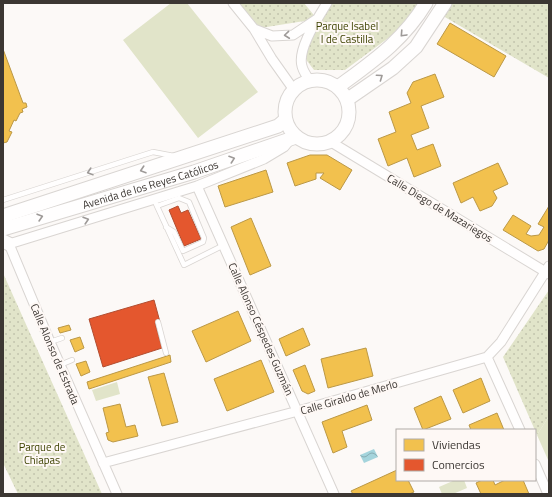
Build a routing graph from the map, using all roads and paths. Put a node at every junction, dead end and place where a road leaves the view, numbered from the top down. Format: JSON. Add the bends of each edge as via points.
{"nodes":[{"id":1,"x":233,"y":3,"type":"edge"},
{"id":2,"x":327,"y":3,"type":"edge"},
{"id":3,"x":426,"y":3,"type":"edge"},
{"id":4,"x":445,"y":3,"type":"edge"},
{"id":5,"x":317,"y":19,"type":"junction"},
{"id":6,"x":254,"y":29,"type":"junction"},
{"id":7,"x":309,"y":80,"type":"junction"},
{"id":8,"x":338,"y":87,"type":"junction"},
{"id":9,"x":294,"y":90,"type":"junction"},
{"id":10,"x":348,"y":99,"type":"junction"},
{"id":11,"x":285,"y":120,"type":"junction"},
{"id":12,"x":293,"y":138,"type":"junction"},
{"id":13,"x":331,"y":142,"type":"junction"},
{"id":14,"x":181,"y":158,"type":"junction"},
{"id":15,"x":198,"y":186,"type":"junction"},
{"id":16,"x":3,"y":200,"type":"edge"},
{"id":17,"x":155,"y":202,"type":"junction"},
{"id":18,"x":3,"y":216,"type":"edge"},
{"id":19,"x":166,"y":227,"type":"junction"},
{"id":20,"x":3,"y":229,"type":"edge"},
{"id":21,"x":6,"y":242,"type":"edge"},
{"id":22,"x":224,"y":245,"type":"junction"},
{"id":23,"x":548,"y":271,"type":"edge"},
{"id":24,"x":158,"y":322,"type":"dead end"},
{"id":25,"x":62,"y":338,"type":"dead end"},
{"id":26,"x":50,"y":342,"type":"junction"},
{"id":27,"x":166,"y":353,"type":"dead end"},
{"id":28,"x":487,"y":357,"type":"junction"},
{"id":29,"x":72,"y":360,"type":"dead end"},
{"id":30,"x":60,"y":365,"type":"junction"},
{"id":31,"x":298,"y":411,"type":"junction"},
{"id":32,"x":520,"y":429,"type":"edge"},
{"id":33,"x":103,"y":463,"type":"junction"},
{"id":34,"x":536,"y":466,"type":"edge"},
{"id":35,"x":116,"y":494,"type":"edge"},
{"id":36,"x":334,"y":494,"type":"edge"},
{"id":37,"x":548,"y":494,"type":"edge"}],
"edges":[{"from":1,"to":6,"type":"street"},
{"from":2,"to":5,"type":"street"},
{"from":3,"to":8,"type":"main road","one_way":true,"via":[[403,35]]},
{"from":10,"to":4,"type":"main road","one_way":true,"via":[[393,68],[416,47]]},
{"from":5,"to":6,"type":"street","one_way":true,"via":[[293,35],[272,36]]},
{"from":5,"to":7,"type":"street","via":[[301,52],[302,66]]},
{"from":6,"to":9,"type":"street"},
{"from":7,"to":8,"type":"main road","via":[[321,79]]},
{"from":7,"to":9,"type":"main road"},
{"from":8,"to":10,"type":"main road"},
{"from":9,"to":11,"type":"main road","via":[[285,107]]},
{"from":10,"to":13,"type":"main road","via":[[350,112],[347,125]]},
{"from":11,"to":12,"type":"main road"},
{"from":11,"to":14,"type":"main road","name":"Avenida de los Reyes Católicos","via":[[278,126]]},
{"from":12,"to":13,"type":"main road","via":[[309,144]]},
{"from":12,"to":15,"type":"street","via":[[284,147],[264,159]]},
{"from":20,"to":12,"type":"main road","name":"Avenida de los Reyes Católicos","one_way":true,"via":[[194,172]]},
{"from":13,"to":23,"type":"street","name":"Calle Diego de Mazariegos"},
{"from":14,"to":16,"type":"lane","one_way":true,"via":[[153,152]]},
{"from":14,"to":18,"type":"main road","name":"Avenida de los Reyes Católicos","one_way":true},
{"from":15,"to":17,"type":"street"},
{"from":15,"to":22,"type":"street","name":"Calle Alonso Céspedes Guzmán"},
{"from":17,"to":19,"type":"lane"},
{"from":17,"to":19,"type":"lane","via":[[179,198],[189,202],[204,238],[203,242],[183,251],[174,232]]},
{"from":21,"to":17,"type":"street","one_way":true},
{"from":19,"to":22,"type":"lane","via":[[184,265]]},
{"from":21,"to":26,"type":"street","name":"Calle Alonso de Estrada"},
{"from":22,"to":31,"type":"street","name":"Calle Alonso Céspedes Guzmán"},
{"from":23,"to":28,"type":"street","via":[[501,342]]},
{"from":24,"to":27,"type":"lane"},
{"from":25,"to":26,"type":"lane"},
{"from":26,"to":30,"type":"street","name":"Calle Alonso de Estrada"},
{"from":28,"to":31,"type":"street","name":"Calle Giraldo de Merlo"},
{"from":28,"to":32,"type":"street"},
{"from":29,"to":30,"type":"lane"},
{"from":30,"to":33,"type":"street","name":"Calle Alonso de Estrada"},
{"from":31,"to":33,"type":"street","name":"Calle Giraldo de Merlo"},
{"from":31,"to":36,"type":"street","name":"Calle Alonso Céspedes Guzmán"},
{"from":33,"to":35,"type":"street","name":"Calle Alonso de Estrada"},
{"from":34,"to":37,"type":"street"}]}
